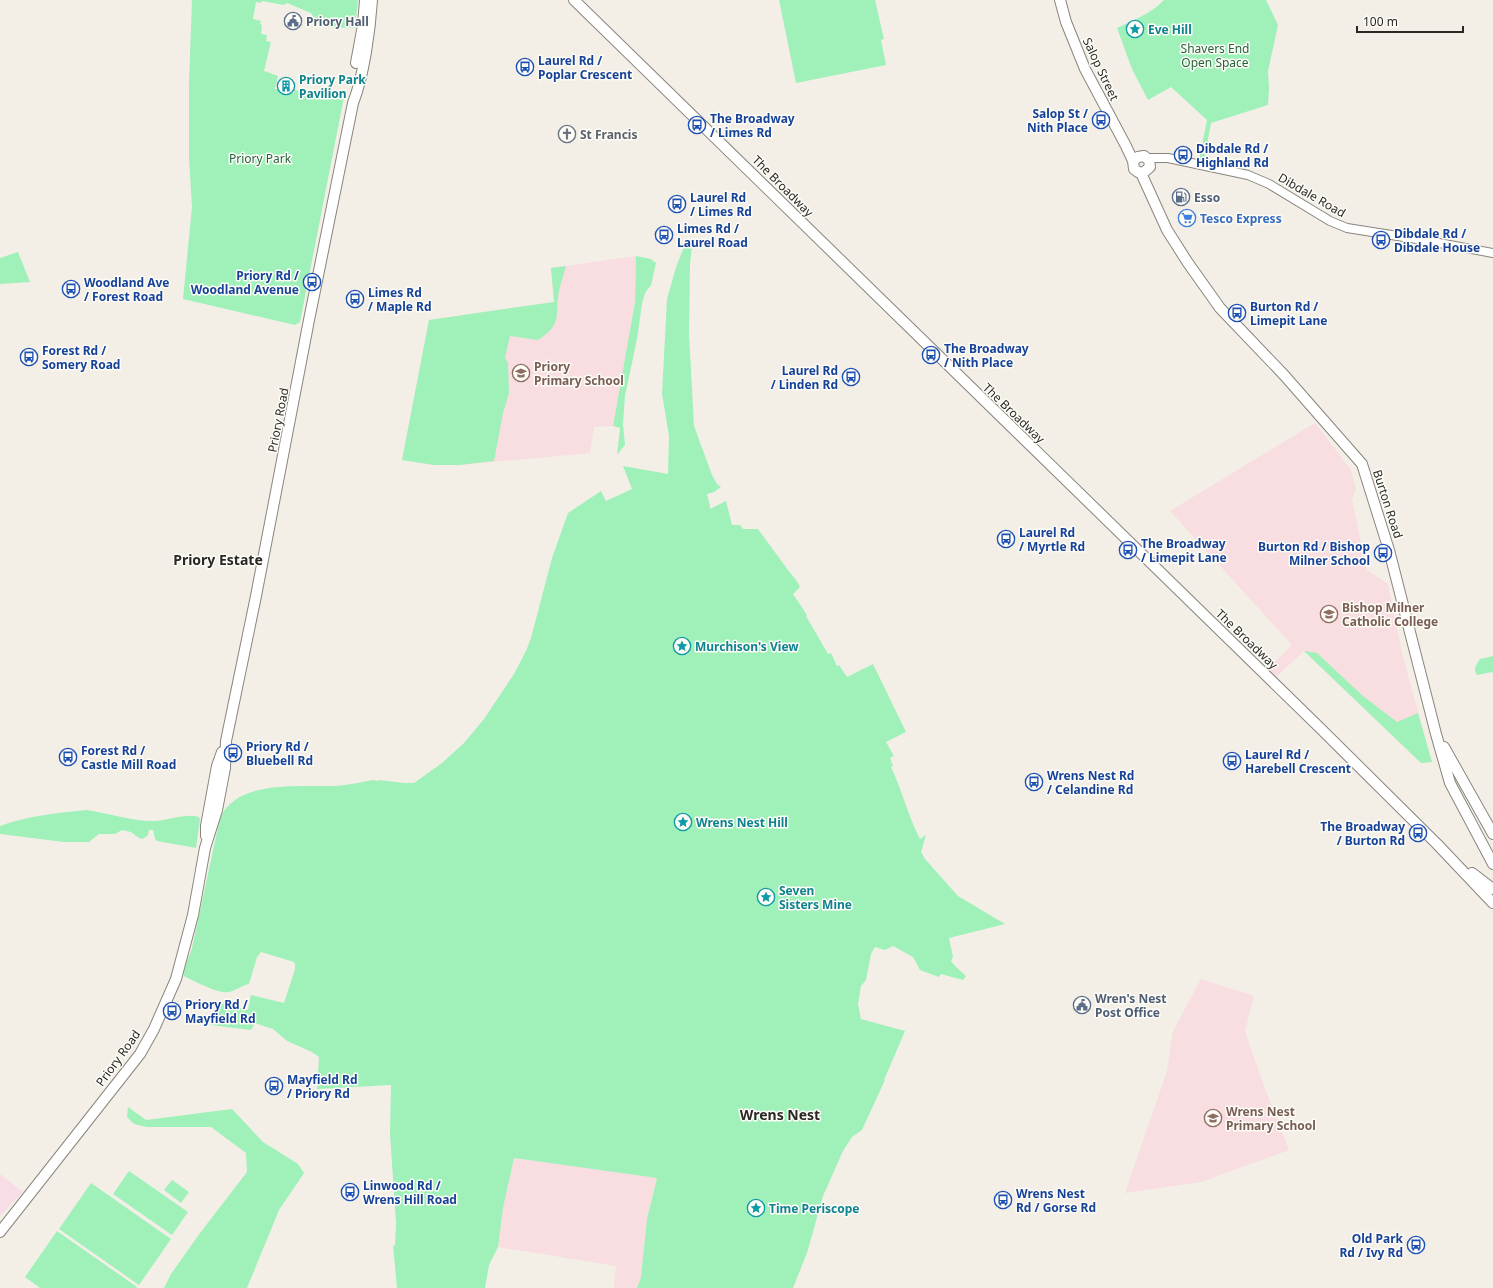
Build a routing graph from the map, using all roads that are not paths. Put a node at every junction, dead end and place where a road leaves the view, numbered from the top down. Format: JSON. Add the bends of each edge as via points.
{"nodes":[{"id":1,"x":365,"y":0,"type":"edge"},
{"id":2,"x":372,"y":0,"type":"edge"},
{"id":3,"x":574,"y":0,"type":"edge"},
{"id":4,"x":1060,"y":0,"type":"edge"},
{"id":5,"x":353,"y":103,"type":"junction"},
{"id":6,"x":1142,"y":164,"type":"junction"},
{"id":7,"x":1145,"y":184,"type":"joint"},
{"id":8,"x":1493,"y":253,"type":"edge"},
{"id":9,"x":1436,"y":734,"type":"junction"},
{"id":10,"x":1491,"y":830,"type":"edge"},
{"id":11,"x":1437,"y":844,"type":"junction"},
{"id":12,"x":1493,"y":856,"type":"edge"},
{"id":13,"x":1493,"y":864,"type":"edge"},
{"id":14,"x":1493,"y":889,"type":"edge"},
{"id":15,"x":1493,"y":903,"type":"edge"},
{"id":16,"x":0,"y":1232,"type":"edge"}],
"edges":[{"from":1,"to":5,"type":"main road","name":"Priory Road","via":[[352,89]]},
{"from":2,"to":5,"type":"main road","name":"Priory Road","via":[[370,28],[358,92]]},
{"from":3,"to":11,"type":"main road","name":"The Broadway"},
{"from":4,"to":6,"type":"main road","name":"Salop Street","via":[[1085,69],[1126,146]]},
{"from":5,"to":16,"type":"main road","name":"Priory Road","via":[[226,741],[217,810],[205,848],[176,979],[140,1054]]},
{"from":6,"to":7,"type":"main road","name":"Salop Street"},
{"from":6,"to":8,"type":"street","name":"Dibdale Road","via":[[1168,158],[1248,175],[1347,228]]},
{"from":7,"to":9,"type":"main road","name":"Burton Road","via":[[1167,230],[1220,308],[1284,375],[1362,464],[1389,550]]},
{"from":9,"to":10,"type":"main road","name":"Burton Road"},
{"from":9,"to":13,"type":"main road","name":"Burton Road","via":[[1450,783]]},
{"from":10,"to":12,"type":"main road","via":[[1482,832]]},
{"from":11,"to":14,"type":"main road","name":"The Broadway"},
{"from":11,"to":15,"type":"main road","name":"The Broadway"}]}
